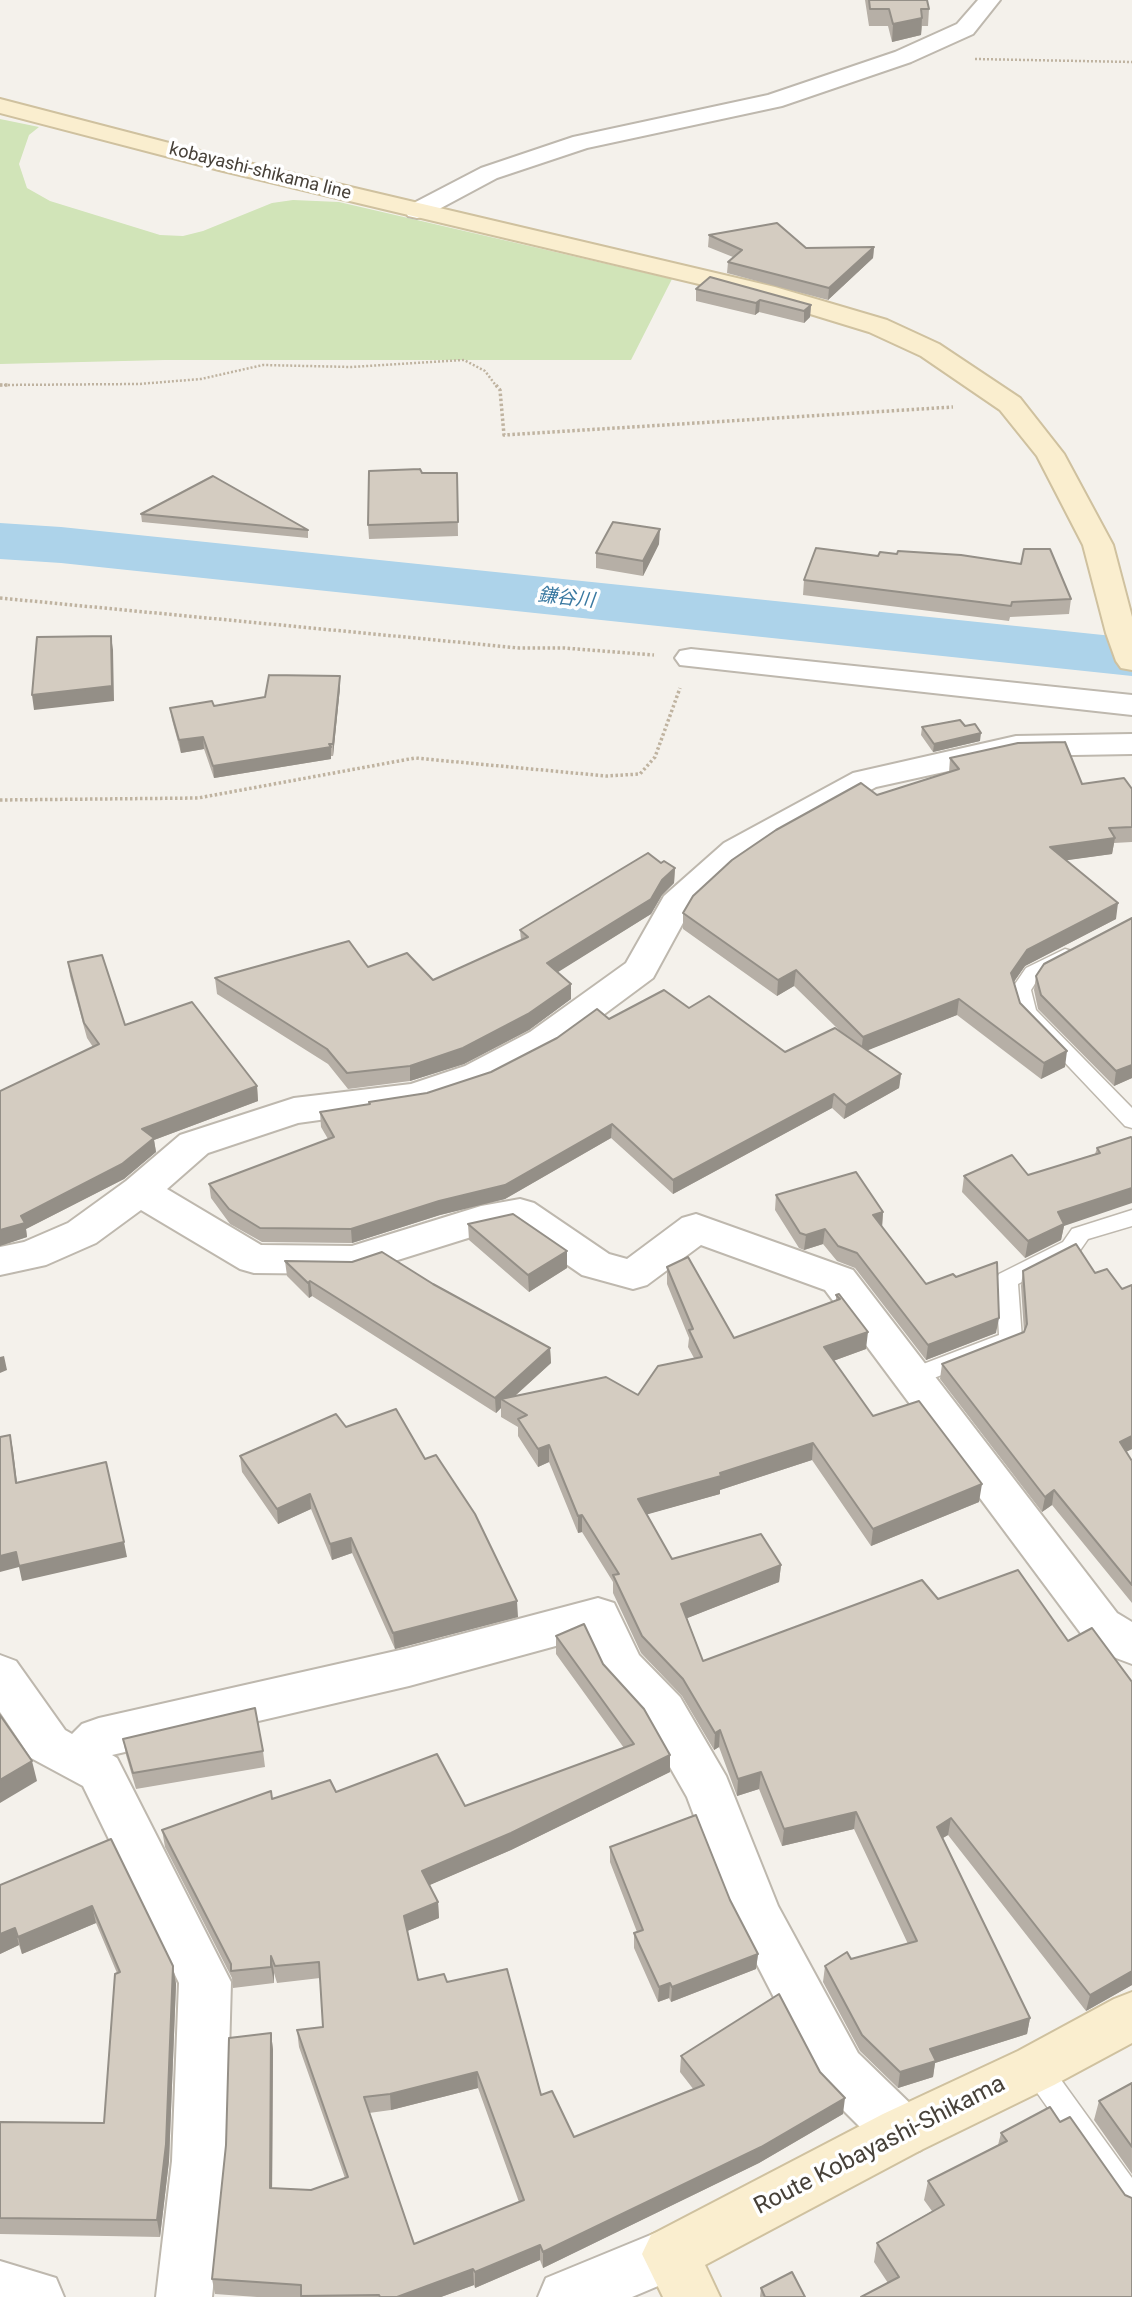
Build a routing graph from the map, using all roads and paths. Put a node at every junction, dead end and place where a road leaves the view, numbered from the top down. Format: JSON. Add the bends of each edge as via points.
{"nodes":[{"id":1,"x":989,"y":0,"type":"edge"},
{"id":2,"x":903,"y":57,"type":"junction"},
{"id":3,"x":1132,"y":62,"type":"edge"},
{"id":4,"x":0,"y":106,"type":"edge"},
{"id":5,"x":417,"y":211,"type":"junction"},
{"id":6,"x":0,"y":385,"type":"edge"},
{"id":7,"x":1010,"y":404,"type":"junction"},
{"id":8,"x":0,"y":598,"type":"edge"},
{"id":9,"x":1128,"y":652,"type":"edge"},
{"id":10,"x":691,"y":658,"type":"junction"},
{"id":11,"x":1132,"y":705,"type":"edge"},
{"id":12,"x":1132,"y":744,"type":"edge"},
{"id":13,"x":0,"y":800,"type":"edge"},
{"id":14,"x":1088,"y":943,"type":"edge"},
{"id":15,"x":1132,"y":1121,"type":"edge"},
{"id":16,"x":139,"y":1191,"type":"junction"},
{"id":17,"x":1132,"y":1218,"type":"edge"},
{"id":18,"x":0,"y":1261,"type":"edge"},
{"id":19,"x":913,"y":1377,"type":"junction"},
{"id":20,"x":1132,"y":1645,"type":"edge"},
{"id":21,"x":0,"y":1674,"type":"edge"},
{"id":22,"x":76,"y":1759,"type":"junction"},
{"id":23,"x":1132,"y":2016,"type":"edge"},
{"id":24,"x":1036,"y":2068,"type":"junction"},
{"id":25,"x":902,"y":2132,"type":"junction"},
{"id":26,"x":1132,"y":2203,"type":"edge"},
{"id":27,"x":681,"y":2276,"type":"edge"},
{"id":28,"x":0,"y":2288,"type":"edge"},
{"id":29,"x":36,"y":2297,"type":"edge"},
{"id":30,"x":184,"y":2297,"type":"edge"},
{"id":31,"x":566,"y":2297,"type":"edge"}],
"edges":[{"from":1,"to":2,"type":"street","via":[[965,29]]},
{"from":2,"to":3,"type":"path"},
{"from":2,"to":5,"type":"street","via":[[774,101],[581,142],[489,173]]},
{"from":4,"to":5,"type":"main road","name":"kobayashi-shikama line"},
{"from":5,"to":7,"type":"main road","name":"kobayashi-shikama line","via":[[705,277],[842,314],[930,350]]},
{"from":6,"to":7,"type":"path","via":[[139,384],[201,379],[262,365],[351,367],[464,360],[485,371],[500,390],[504,435]]},
{"from":7,"to":9,"type":"main road","via":[[1051,454],[1098,545]]},
{"from":8,"to":10,"type":"path","via":[[519,649]]},
{"from":10,"to":11,"type":"street"},
{"from":10,"to":13,"type":"path","via":[[655,757],[640,774],[606,776],[415,758],[198,798]]},
{"from":12,"to":16,"type":"street","via":[[1016,746],[865,780],[736,850],[676,904],[640,970],[543,1041],[478,1075],[414,1096],[294,1111],[194,1144]]},
{"from":14,"to":15,"type":"lane","via":[[1032,972],[1021,990],[1027,1012]]},
{"from":16,"to":18,"type":"street","via":[[82,1233],[32,1255]]},
{"from":16,"to":19,"type":"street","via":[[254,1259],[354,1260],[481,1220],[520,1213],[596,1265],[633,1275],[696,1228],[839,1280]]},
{"from":17,"to":19,"type":"lane","via":[[1080,1234],[1071,1247],[1007,1280],[1011,1339]]},
{"from":19,"to":20,"type":"street","via":[[1101,1626]]},
{"from":21,"to":22,"type":"street","via":[[48,1744]]},
{"from":22,"to":25,"type":"street","via":[[99,1738],[409,1667],[598,1616],[621,1667],[663,1711],[709,1790],[755,1914],[839,2070]]},
{"from":22,"to":30,"type":"street","via":[[100,1772],[205,1982],[199,2161]]},
{"from":23,"to":24,"type":"main road","name":"Route Kobayashi-Shikama"},
{"from":24,"to":25,"type":"main road","name":"Route Kobayashi-Shikama"},
{"from":24,"to":26,"type":"lane"},
{"from":25,"to":27,"type":"main road","name":"Route Kobayashi-Shikama"},
{"from":27,"to":31,"type":"street"},
{"from":28,"to":29,"type":"street"}]}
